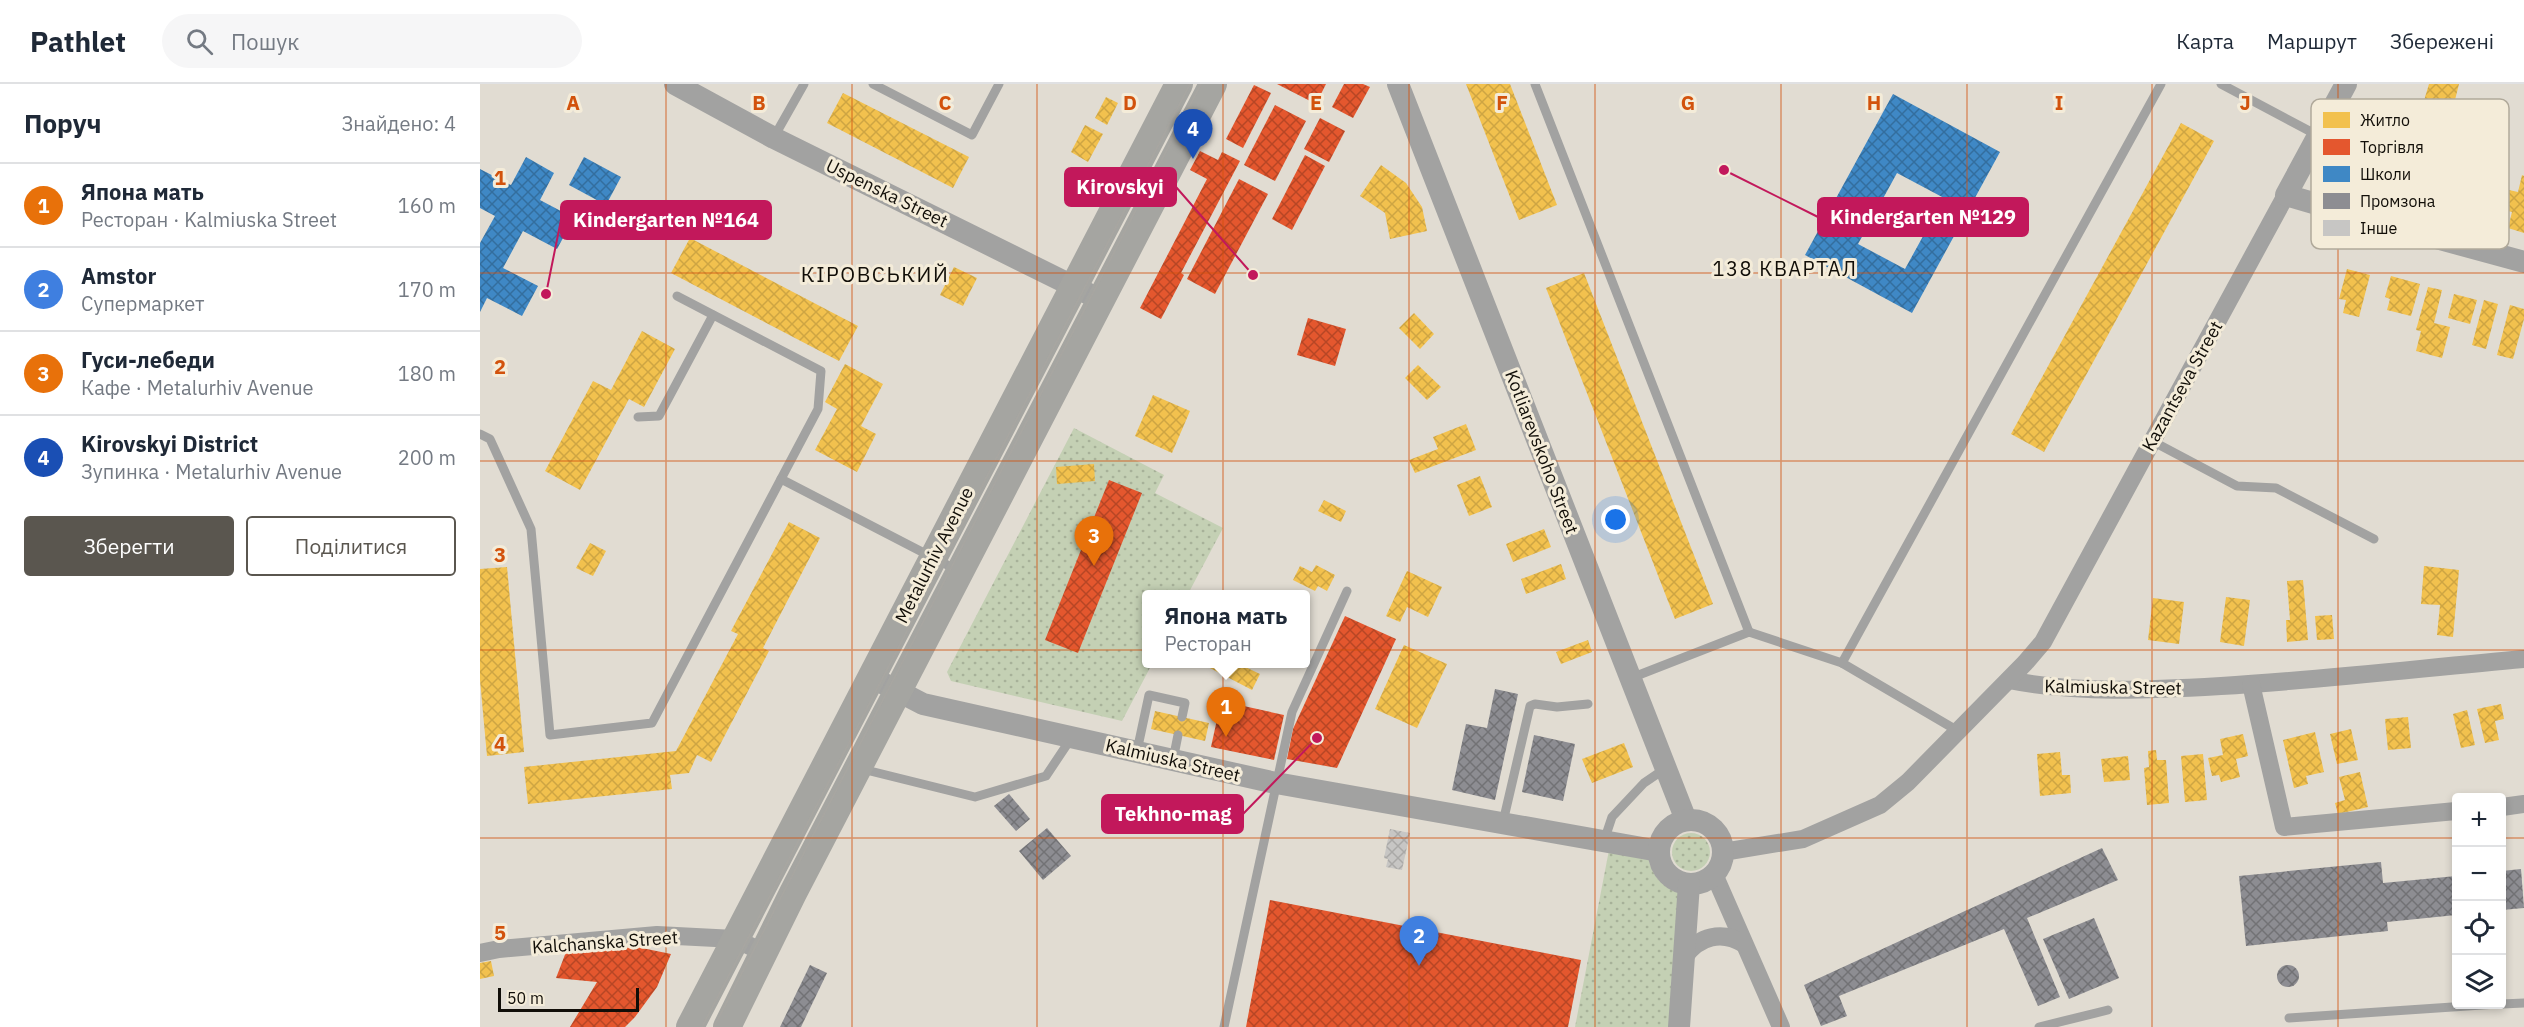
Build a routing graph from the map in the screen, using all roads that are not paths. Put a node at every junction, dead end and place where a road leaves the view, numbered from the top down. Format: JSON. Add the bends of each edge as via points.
{"nodes":[{"id":1,"x":675,"y":84,"type":"edge"},
{"id":2,"x":804,"y":84,"type":"edge"},
{"id":3,"x":873,"y":84,"type":"edge"},
{"id":4,"x":999,"y":84,"type":"edge"},
{"id":5,"x":1179,"y":84,"type":"edge"},
{"id":6,"x":1213,"y":84,"type":"edge"},
{"id":7,"x":1398,"y":84,"type":"edge"},
{"id":8,"x":1535,"y":84,"type":"edge"},
{"id":9,"x":2161,"y":84,"type":"edge"},
{"id":10,"x":2221,"y":84,"type":"edge"},
{"id":11,"x":2346,"y":84,"type":"edge"},
{"id":12,"x":2337,"y":99,"type":"edge"},
{"id":13,"x":2311,"y":132,"type":"edge"},
{"id":14,"x":774,"y":138,"type":"junction"},
{"id":15,"x":2311,"y":147,"type":"edge"},
{"id":16,"x":2286,"y":195,"type":"junction"},
{"id":17,"x":2311,"y":202,"type":"edge"},
{"id":18,"x":2478,"y":249,"type":"edge"},
{"id":19,"x":2524,"y":262,"type":"edge"},
{"id":20,"x":1074,"y":286,"type":"junction"},
{"id":21,"x":677,"y":296,"type":"dead end"},
{"id":22,"x":1101,"y":300,"type":"junction"},
{"id":23,"x":713,"y":315,"type":"junction"},
{"id":24,"x":638,"y":417,"type":"dead end"},
{"id":25,"x":480,"y":434,"type":"edge"},
{"id":26,"x":2152,"y":441,"type":"junction"},
{"id":27,"x":781,"y":479,"type":"junction"},
{"id":28,"x":2374,"y":539,"type":"dead end"},
{"id":29,"x":933,"y":557,"type":"junction"},
{"id":30,"x":960,"y":571,"type":"junction"},
{"id":31,"x":1347,"y":591,"type":"dead end"},
{"id":32,"x":1749,"y":632,"type":"junction"},
{"id":33,"x":2524,"y":658,"type":"edge"},
{"id":34,"x":1842,"y":663,"type":"junction"},
{"id":35,"x":871,"y":677,"type":"junction"},
{"id":36,"x":1631,"y":678,"type":"junction"},
{"id":37,"x":2008,"y":680,"type":"junction"},
{"id":38,"x":2251,"y":684,"type":"junction"},
{"id":39,"x":898,"y":691,"type":"junction"},
{"id":40,"x":1588,"y":704,"type":"dead end"},
{"id":41,"x":1182,"y":717,"type":"dead end"},
{"id":42,"x":1958,"y":731,"type":"junction"},
{"id":43,"x":1178,"y":735,"type":"dead end"},
{"id":44,"x":1072,"y":738,"type":"junction"},
{"id":45,"x":1137,"y":752,"type":"junction"},
{"id":46,"x":1173,"y":760,"type":"junction"},
{"id":47,"x":843,"y":764,"type":"junction"},
{"id":48,"x":1666,"y":768,"type":"junction"},
{"id":49,"x":1276,"y":783,"type":"junction"},
{"id":50,"x":2524,"y":804,"type":"edge"},
{"id":51,"x":2506,"y":806,"type":"edge"},
{"id":52,"x":2452,"y":811,"type":"edge"},
{"id":53,"x":1686,"y":820,"type":"junction"},
{"id":54,"x":1503,"y":823,"type":"junction"},
{"id":55,"x":1604,"y":841,"type":"junction"},
{"id":56,"x":1659,"y":851,"type":"junction"},
{"id":57,"x":1723,"y":852,"type":"junction"},
{"id":58,"x":1714,"y":874,"type":"junction"},
{"id":59,"x":1689,"y":884,"type":"junction"},
{"id":60,"x":735,"y":939,"type":"junction"},
{"id":61,"x":1744,"y":944,"type":"junction"},
{"id":62,"x":763,"y":952,"type":"junction"},
{"id":63,"x":480,"y":953,"type":"edge"},
{"id":64,"x":1684,"y":957,"type":"junction"},
{"id":65,"x":2524,"y":1003,"type":"edge"},
{"id":66,"x":2506,"y":1004,"type":"edge"},
{"id":67,"x":2452,"y":1008,"type":"edge"},
{"id":68,"x":2108,"y":1010,"type":"dead end"},
{"id":69,"x":2289,"y":1018,"type":"dead end"},
{"id":70,"x":690,"y":1027,"type":"edge"},
{"id":71,"x":727,"y":1027,"type":"edge"},
{"id":72,"x":1224,"y":1027,"type":"edge"},
{"id":73,"x":1679,"y":1027,"type":"edge"},
{"id":74,"x":1781,"y":1027,"type":"edge"},
{"id":75,"x":2038,"y":1027,"type":"edge"}],
"edges":[{"from":1,"to":14,"type":"street","name":"Uspenska Street"},
{"from":2,"to":14,"type":"lane"},
{"from":3,"to":4,"type":"lane","via":[[972,135]]},
{"from":5,"to":20,"type":"main road","name":"Metalurhiv Avenue"},
{"from":6,"to":22,"type":"main road","name":"Metalurhiv Avenue"},
{"from":7,"to":36,"type":"street","name":"Kotliarevskoho Street"},
{"from":8,"to":32,"type":"lane"},
{"from":9,"to":34,"type":"lane"},
{"from":10,"to":13,"type":"lane"},
{"from":11,"to":12,"type":"street","name":"Kazantseva Street"},
{"from":14,"to":20,"type":"street","name":"Uspenska Street"},
{"from":15,"to":16,"type":"street","name":"Kazantseva Street"},
{"from":16,"to":17,"type":"street"},
{"from":16,"to":26,"type":"street","name":"Kazantseva Street"},
{"from":18,"to":19,"type":"street"},
{"from":20,"to":22,"type":"street","name":"Uspenska Street"},
{"from":20,"to":29,"type":"main road","name":"Metalurhiv Avenue"},
{"from":21,"to":23,"type":"lane"},
{"from":22,"to":30,"type":"main road","name":"Metalurhiv Avenue"},
{"from":23,"to":24,"type":"lane","via":[[658,416]]},
{"from":23,"to":27,"type":"lane","via":[[821,371],[818,408]]},
{"from":25,"to":27,"type":"lane","via":[[490,439],[531,529],[550,735],[652,723]]},
{"from":26,"to":28,"type":"lane","via":[[2237,486],[2276,489]]},
{"from":26,"to":37,"type":"street","name":"Kazantseva Street","via":[[2043,642]]},
{"from":27,"to":29,"type":"lane"},
{"from":29,"to":30,"type":"lane"},
{"from":29,"to":35,"type":"main road","name":"Metalurhiv Avenue"},
{"from":30,"to":39,"type":"main road","name":"Metalurhiv Avenue"},
{"from":31,"to":49,"type":"lane","via":[[1292,712]]},
{"from":32,"to":34,"type":"lane"},
{"from":32,"to":36,"type":"lane"},
{"from":33,"to":38,"type":"street","name":"Kalmiuska Street"},
{"from":34,"to":42,"type":"lane"},
{"from":35,"to":39,"type":"street","name":"Kalmiuska Street"},
{"from":35,"to":47,"type":"main road","name":"Metalurhiv Avenue"},
{"from":36,"to":48,"type":"street","name":"Kotliarevskoho Street"},
{"from":37,"to":38,"type":"street","name":"Kalmiuska Street","via":[[2077,689]]},
{"from":37,"to":42,"type":"street"},
{"from":38,"to":52,"type":"street","via":[[2284,827]]},
{"from":39,"to":44,"type":"street","name":"Kalmiuska Street","via":[[924,704]]},
{"from":39,"to":47,"type":"main road","name":"Metalurhiv Avenue"},
{"from":40,"to":54,"type":"lane","via":[[1530,706]]},
{"from":41,"to":45,"type":"lane","via":[[1185,703],[1149,695]]},
{"from":42,"to":57,"type":"street","via":[[1880,806],[1803,839]]},
{"from":43,"to":46,"type":"lane"},
{"from":44,"to":45,"type":"street","name":"Kalmiuska Street"},
{"from":44,"to":47,"type":"lane","via":[[1046,776],[975,798]]},
{"from":45,"to":46,"type":"street","name":"Kalmiuska Street"},
{"from":46,"to":49,"type":"street","name":"Kalmiuska Street"},
{"from":47,"to":60,"type":"main road","name":"Metalurhiv Avenue"},
{"from":47,"to":62,"type":"main road","name":"Metalurhiv Avenue"},
{"from":48,"to":53,"type":"street","name":"Kotliarevskoho Street"},
{"from":48,"to":55,"type":"lane","via":[[1644,783],[1611,817]]},
{"from":49,"to":54,"type":"street","name":"Kalmiuska Street"},
{"from":49,"to":72,"type":"lane"},
{"from":50,"to":51,"type":"street"},
{"from":53,"to":56,"type":"street","via":[[1667,830]]},
{"from":53,"to":57,"type":"street","via":[[1702,821],[1715,830]]},
{"from":54,"to":55,"type":"street","name":"Kalmiuska Street"},
{"from":55,"to":56,"type":"street","name":"Kalmiuska Street"},
{"from":56,"to":59,"type":"street","via":[[1668,873]]},
{"from":57,"to":58,"type":"street"},
{"from":58,"to":59,"type":"street","via":[[1703,882]]},
{"from":58,"to":61,"type":"street"},
{"from":59,"to":64,"type":"street"},
{"from":60,"to":62,"type":"street","name":"Kalchanska Street"},
{"from":60,"to":63,"type":"street","name":"Kalchanska Street","via":[[657,935]]},
{"from":60,"to":70,"type":"main road","name":"Metalurhiv Avenue"},
{"from":61,"to":64,"type":"street","via":[[1728,936],[1711,937],[1695,944]]},
{"from":61,"to":74,"type":"street"},
{"from":62,"to":71,"type":"main road","name":"Metalurhiv Avenue"},
{"from":64,"to":73,"type":"street"},
{"from":65,"to":66,"type":"lane"},
{"from":67,"to":69,"type":"lane"},
{"from":68,"to":75,"type":"lane"}]}
